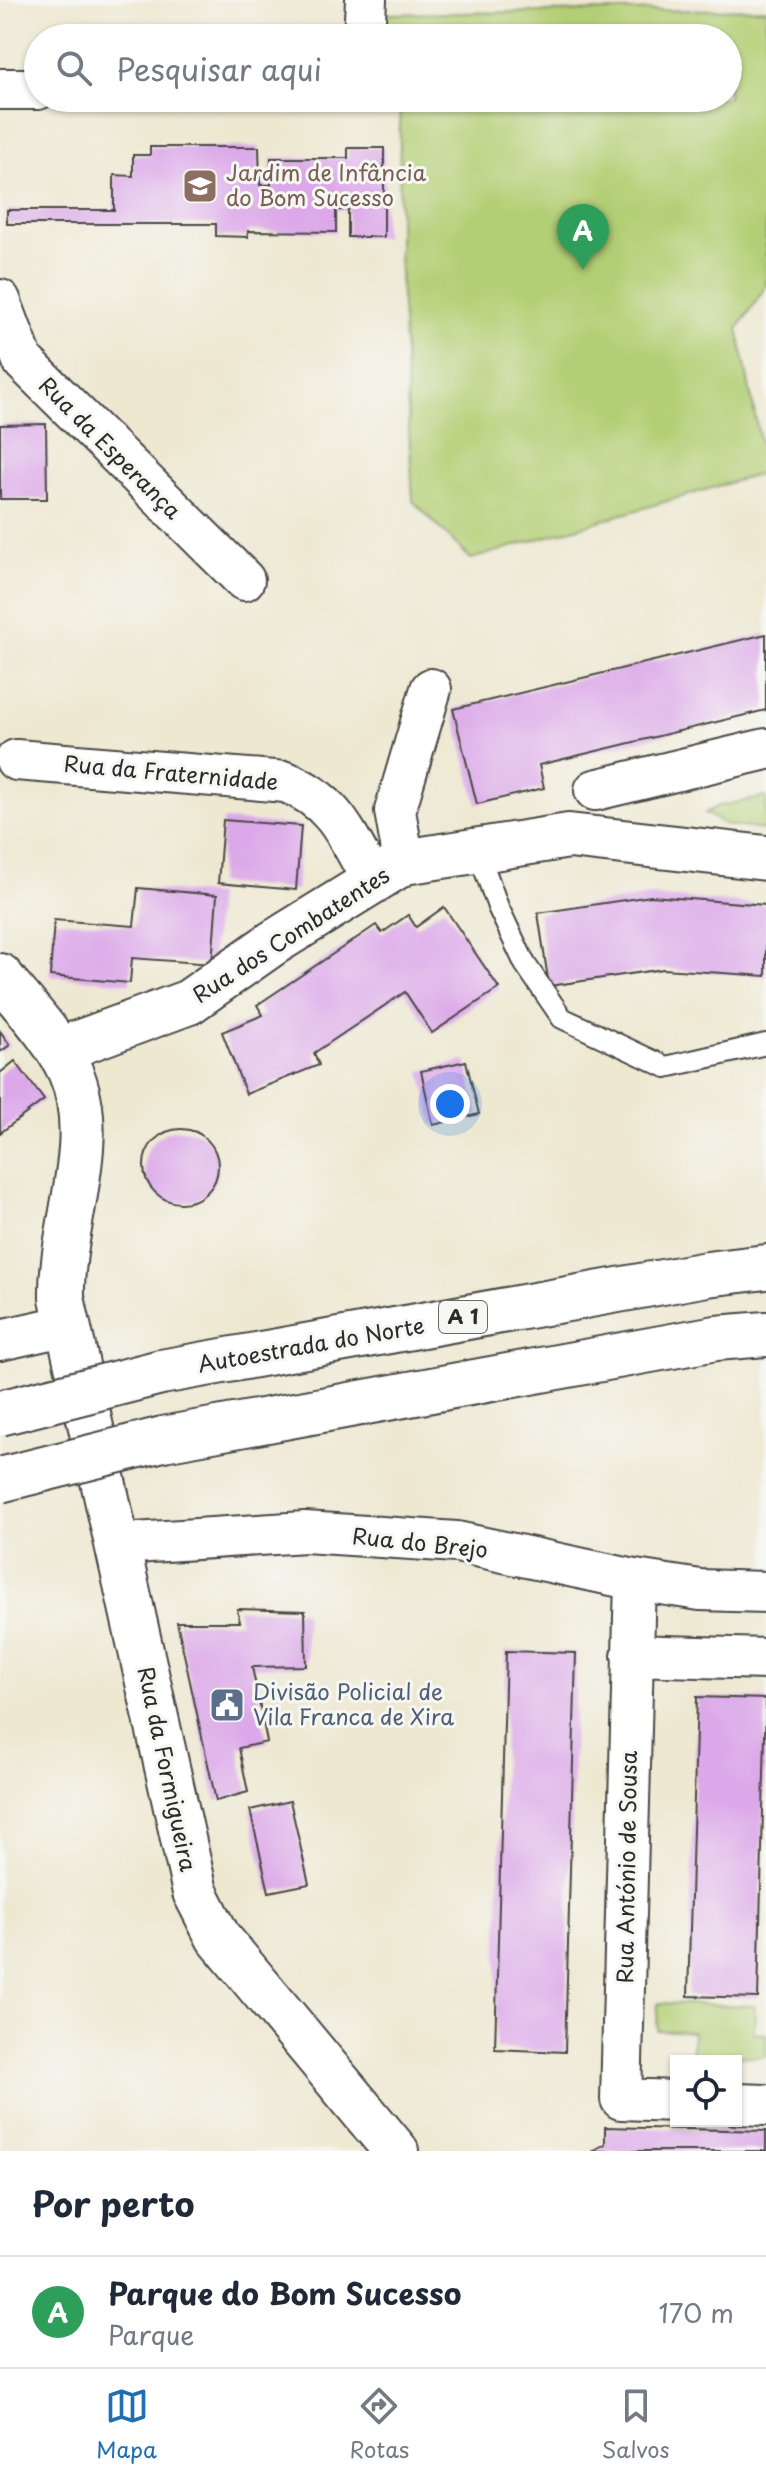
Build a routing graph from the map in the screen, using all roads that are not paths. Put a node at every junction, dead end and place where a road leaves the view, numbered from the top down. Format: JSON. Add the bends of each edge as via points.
{"nodes":[{"id":1,"x":366,"y":0,"type":"edge"},
{"id":2,"x":365,"y":24,"type":"edge"},
{"id":3,"x":0,"y":89,"type":"edge"},
{"id":4,"x":24,"y":89,"type":"edge"},
{"id":5,"x":0,"y":300,"type":"edge"},
{"id":6,"x":12,"y":362,"type":"edge"},
{"id":7,"x":244,"y":580,"type":"dead end"},
{"id":8,"x":431,"y":689,"type":"dead end"},
{"id":9,"x":766,"y":749,"type":"edge"},
{"id":10,"x":16,"y":760,"type":"dead end"},
{"id":11,"x":595,"y":790,"type":"dead end"},
{"id":12,"x":478,"y":851,"type":"junction"},
{"id":13,"x":766,"y":858,"type":"edge"},
{"id":14,"x":388,"y":871,"type":"junction"},
{"id":15,"x":0,"y":976,"type":"edge"},
{"id":16,"x":766,"y":1044,"type":"edge"},
{"id":17,"x":59,"y":1050,"type":"junction"},
{"id":18,"x":766,"y":1267,"type":"edge"},
{"id":19,"x":68,"y":1325,"type":"junction"},
{"id":20,"x":766,"y":1334,"type":"edge"},
{"id":21,"x":0,"y":1340,"type":"edge"},
{"id":22,"x":0,"y":1413,"type":"edge"},
{"id":23,"x":0,"y":1480,"type":"edge"},
{"id":24,"x":119,"y":1544,"type":"junction"},
{"id":25,"x":635,"y":1580,"type":"junction"},
{"id":26,"x":766,"y":1592,"type":"edge"},
{"id":27,"x":632,"y":1655,"type":"junction"},
{"id":28,"x":766,"y":1659,"type":"edge"},
{"id":29,"x":670,"y":2101,"type":"edge"},
{"id":30,"x":742,"y":2104,"type":"edge"},
{"id":31,"x":766,"y":2105,"type":"edge"},
{"id":32,"x":396,"y":2151,"type":"edge"}],
"edges":[{"from":1,"to":2,"type":"street"},
{"from":3,"to":4,"type":"street"},
{"from":5,"to":6,"type":"street","name":"Rua da Esperança"},
{"from":6,"to":7,"type":"street","name":"Rua da Esperança"},
{"from":8,"to":14,"type":"street","via":[[395,811]]},
{"from":9,"to":11,"type":"street"},
{"from":10,"to":14,"type":"street","name":"Rua da Fraternidade","via":[[286,782],[314,795]]},
{"from":12,"to":13,"type":"main road","name":"Rua dos Combatentes","via":[[569,836]]},
{"from":12,"to":14,"type":"main road","name":"Rua dos Combatentes"},
{"from":12,"to":16,"type":"lane","via":[[525,964],[562,1018],[666,1067]]},
{"from":14,"to":17,"type":"main road","name":"Rua dos Combatentes","via":[[189,1002]]},
{"from":15,"to":17,"type":"main road","name":"Rua da Formigueira"},
{"from":17,"to":19,"type":"main road","name":"Rua da Formigueira","via":[[78,1094],[81,1120],[61,1274]]},
{"from":18,"to":22,"type":"main road","name":"Autoestrada do Norte","number":"A 1","bridge":true,"via":[[161,1372]]},
{"from":19,"to":21,"type":"street"},
{"from":19,"to":24,"type":"main road","name":"Rua da Formigueira"},
{"from":20,"to":23,"type":"main road","bridge":true,"via":[[716,1338],[163,1439]]},
{"from":24,"to":25,"type":"street","name":"Rua do Brejo","via":[[305,1532],[457,1542]]},
{"from":24,"to":32,"type":"main road","name":"Rua da Formigueira","via":[[188,1869],[206,1916],[280,2015]]},
{"from":25,"to":26,"type":"street","name":"Rua do Brejo","via":[[700,1590]]},
{"from":25,"to":27,"type":"street","name":"Rua António de Sousa"},
{"from":27,"to":28,"type":"street"},
{"from":27,"to":29,"type":"street","name":"Rua António de Sousa","via":[[621,2099]]},
{"from":30,"to":31,"type":"street"}]}
